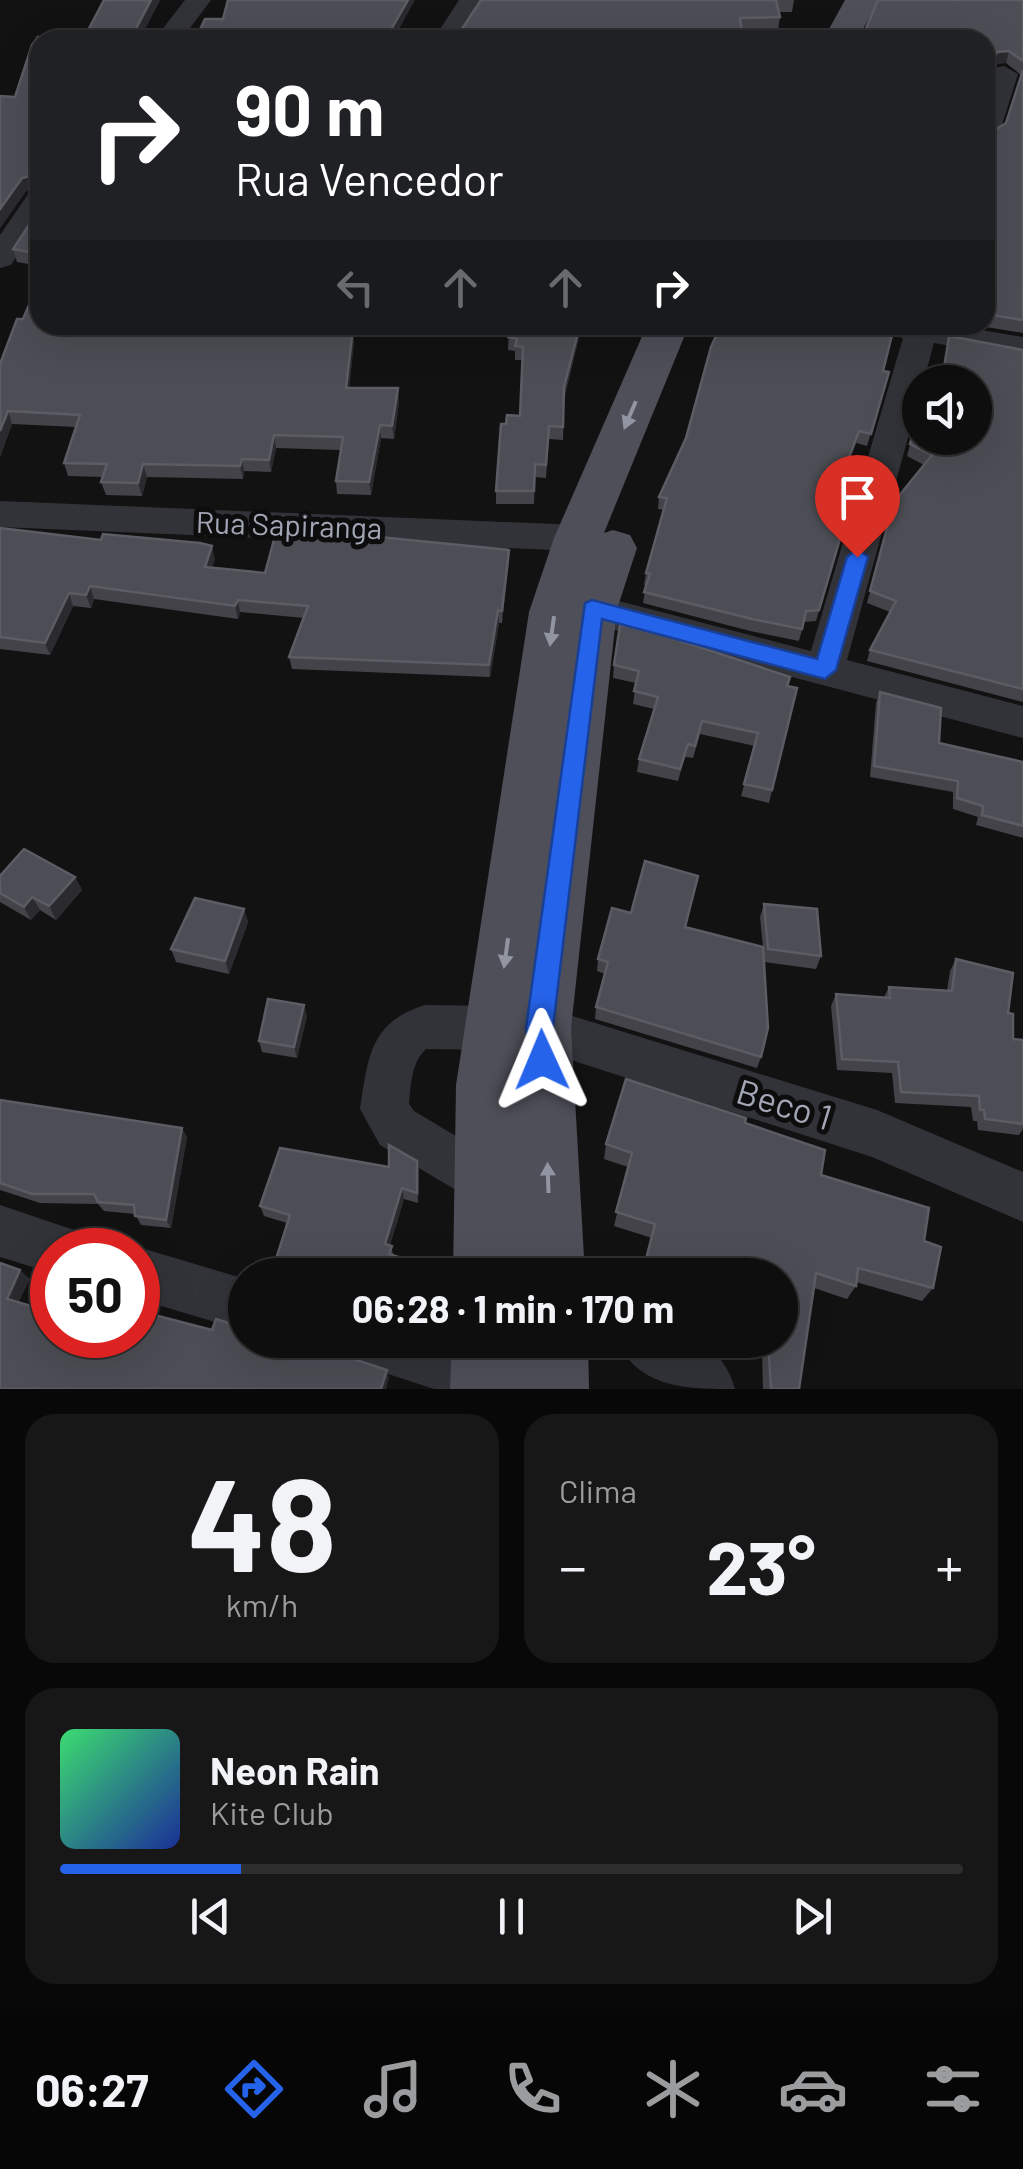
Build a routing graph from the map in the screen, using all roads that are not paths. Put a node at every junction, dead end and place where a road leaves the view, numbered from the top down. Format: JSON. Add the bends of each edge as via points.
{"nodes":[{"id":1,"x":198,"y":0,"type":"edge"},
{"id":2,"x":472,"y":0,"type":"edge"},
{"id":3,"x":828,"y":0,"type":"edge"},
{"id":4,"x":862,"y":0,"type":"edge"},
{"id":5,"x":175,"y":30,"type":"edge"},
{"id":6,"x":452,"y":30,"type":"edge"},
{"id":7,"x":813,"y":30,"type":"edge"},
{"id":8,"x":846,"y":30,"type":"edge"},
{"id":9,"x":1011,"y":73,"type":"edge"},
{"id":10,"x":995,"y":111,"type":"edge"},
{"id":11,"x":30,"y":215,"type":"edge"},
{"id":12,"x":0,"y":258,"type":"edge"},
{"id":13,"x":664,"y":335,"type":"edge"},
{"id":14,"x":703,"y":335,"type":"edge"},
{"id":15,"x":909,"y":335,"type":"edge"},
{"id":16,"x":954,"y":335,"type":"edge"},
{"id":17,"x":1023,"y":348,"type":"edge"},
{"id":18,"x":0,"y":514,"type":"edge"},
{"id":19,"x":578,"y":538,"type":"junction"},
{"id":20,"x":592,"y":608,"type":"junction"},
{"id":21,"x":825,"y":670,"type":"junction"},
{"id":22,"x":1023,"y":722,"type":"edge"},
{"id":23,"x":518,"y":1028,"type":"junction"},
{"id":24,"x":488,"y":1184,"type":"junction"},
{"id":25,"x":1023,"y":1197,"type":"edge"},
{"id":26,"x":0,"y":1231,"type":"edge"},
{"id":27,"x":30,"y":1240,"type":"edge"},
{"id":28,"x":487,"y":1258,"type":"edge"},
{"id":29,"x":549,"y":1258,"type":"edge"},
{"id":30,"x":160,"y":1280,"type":"edge"},
{"id":31,"x":228,"y":1300,"type":"edge"},
{"id":32,"x":436,"y":1358,"type":"edge"},
{"id":33,"x":526,"y":1358,"type":"edge"},
{"id":34,"x":673,"y":1358,"type":"edge"},
{"id":35,"x":503,"y":1374,"type":"edge"},
{"id":36,"x":708,"y":1389,"type":"edge"}],
"edges":[{"from":1,"to":5,"type":"street"},
{"from":2,"to":6,"type":"street"},
{"from":3,"to":7,"type":"main road"},
{"from":4,"to":8,"type":"main road"},
{"from":9,"to":10,"type":"street"},
{"from":11,"to":12,"type":"street"},
{"from":13,"to":19,"type":"main road","one_way":true},
{"from":14,"to":20,"type":"main road"},
{"from":15,"to":21,"type":"street"},
{"from":16,"to":17,"type":"street"},
{"from":18,"to":19,"type":"street","name":"Rua Sapiranga"},
{"from":19,"to":23,"type":"main road","one_way":true,"via":[[554,612]]},
{"from":20,"to":21,"type":"street"},
{"from":20,"to":23,"type":"main road"},
{"from":21,"to":22,"type":"street"},
{"from":23,"to":24,"type":"main road","via":[[488,1085]]},
{"from":23,"to":24,"type":"street","name":"Beco 1","via":[[420,1026],[395,1043],[384,1109],[397,1128]]},
{"from":23,"to":25,"type":"street","name":"Beco 1","via":[[877,1134]]},
{"from":29,"to":23,"type":"main road","one_way":true},
{"from":24,"to":28,"type":"main road"},
{"from":26,"to":27,"type":"street"},
{"from":30,"to":31,"type":"street"},
{"from":32,"to":35,"type":"street"},
{"from":33,"to":35,"type":"main road"},
{"from":34,"to":36,"type":"street","via":[[705,1378]]}]}
